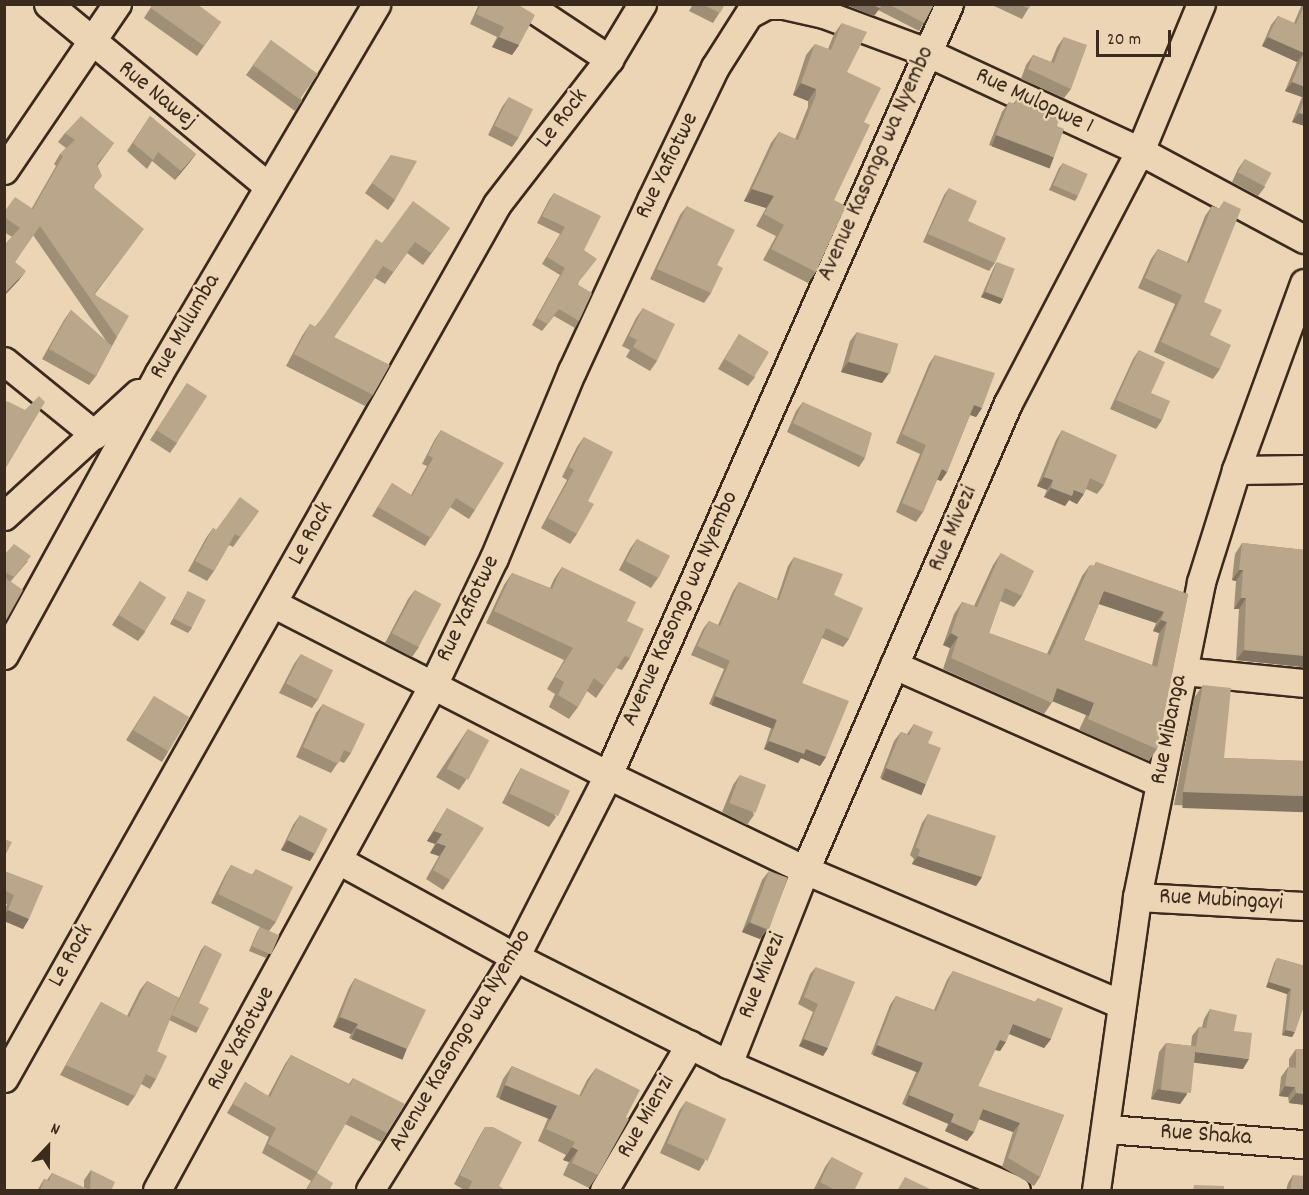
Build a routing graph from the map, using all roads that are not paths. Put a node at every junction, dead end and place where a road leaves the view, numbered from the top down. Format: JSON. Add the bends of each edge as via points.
{"nodes":[{"id":1,"x":48,"y":4,"type":"edge"},
{"id":2,"x":117,"y":4,"type":"edge"},
{"id":3,"x":376,"y":4,"type":"edge"},
{"id":4,"x":526,"y":4,"type":"edge"},
{"id":5,"x":642,"y":4,"type":"edge"},
{"id":6,"x":949,"y":4,"type":"edge"},
{"id":7,"x":1201,"y":4,"type":"edge"},
{"id":8,"x":753,"y":9,"type":"edge"},
{"id":9,"x":90,"y":42,"type":"junction"},
{"id":10,"x":926,"y":52,"type":"junction"},
{"id":11,"x":609,"y":59,"type":"junction"},
{"id":12,"x":1140,"y":151,"type":"junction"},
{"id":13,"x":4,"y":170,"type":"edge"},
{"id":14,"x":268,"y":186,"type":"junction"},
{"id":15,"x":1305,"y":239,"type":"edge"},
{"id":16,"x":1305,"y":283,"type":"edge"},
{"id":17,"x":4,"y":361,"type":"edge"},
{"id":18,"x":159,"y":373,"type":"junction"},
{"id":19,"x":95,"y":435,"type":"junction"},
{"id":20,"x":1236,"y":470,"type":"junction"},
{"id":21,"x":1305,"y":470,"type":"edge"},
{"id":22,"x":4,"y":516,"type":"edge"},
{"id":23,"x":274,"y":604,"type":"junction"},
{"id":24,"x":4,"y":655,"type":"edge"},
{"id":25,"x":894,"y":665,"type":"junction"},
{"id":26,"x":1182,"y":671,"type":"junction"},
{"id":27,"x":434,"y":683,"type":"junction"},
{"id":28,"x":1305,"y":683,"type":"edge"},
{"id":29,"x":608,"y":775,"type":"junction"},
{"id":30,"x":1160,"y":783,"type":"junction"},
{"id":31,"x":338,"y":860,"type":"junction"},
{"id":32,"x":805,"y":870,"type":"junction"},
{"id":33,"x":1137,"y":897,"type":"junction"},
{"id":34,"x":1305,"y":906,"type":"edge"},
{"id":35,"x":515,"y":957,"type":"junction"},
{"id":36,"x":1121,"y":1004,"type":"junction"},
{"id":37,"x":690,"y":1044,"type":"junction"},
{"id":38,"x":728,"y":1064,"type":"junction"},
{"id":39,"x":4,"y":1078,"type":"edge"},
{"id":40,"x":1107,"y":1129,"type":"junction"},
{"id":41,"x":1305,"y":1144,"type":"edge"},
{"id":42,"x":158,"y":1191,"type":"edge"},
{"id":43,"x":370,"y":1191,"type":"edge"},
{"id":44,"x":604,"y":1191,"type":"edge"},
{"id":45,"x":1016,"y":1191,"type":"edge"},
{"id":46,"x":1096,"y":1191,"type":"edge"}],
"edges":[{"from":1,"to":9,"type":"street","name":"Rue Nawej"},
{"from":2,"to":9,"type":"street"},
{"from":3,"to":14,"type":"street","name":"Rue Mulumba"},
{"from":4,"to":11,"type":"street"},
{"from":5,"to":11,"type":"street","name":"Le Rock"},
{"from":6,"to":10,"type":"street","name":"Avenue Kasongo wa Nyembo"},
{"from":7,"to":12,"type":"street","name":"Rue Mivezi"},
{"from":8,"to":10,"type":"street","name":"Rue Mulopwe 1","via":[[784,5],[824,14]]},
{"from":8,"to":27,"type":"street","name":"Rue Yafiotwe","via":[[715,68],[651,200],[572,371],[494,558]]},
{"from":9,"to":13,"type":"street"},
{"from":9,"to":14,"type":"street","name":"Rue Nawej"},
{"from":10,"to":12,"type":"street","name":"Rue Mulopwe 1"},
{"from":10,"to":29,"type":"street","name":"Avenue Kasongo wa Nyembo"},
{"from":11,"to":23,"type":"street","name":"Le Rock","via":[[497,204]]},
{"from":12,"to":15,"type":"street","name":"Rue Mulopwe 1"},
{"from":12,"to":25,"type":"street","name":"Rue Mivezi","via":[[1008,404]]},
{"from":14,"to":18,"type":"street","name":"Rue Mulumba"},
{"from":16,"to":20,"type":"street","name":"Rue Mibanga"},
{"from":17,"to":19,"type":"street"},
{"from":18,"to":19,"type":"street"},
{"from":18,"to":24,"type":"street","name":"Rue Mulumba"},
{"from":19,"to":22,"type":"street"},
{"from":20,"to":21,"type":"street"},
{"from":20,"to":26,"type":"street","name":"Rue Mibanga","via":[[1201,582]]},
{"from":23,"to":27,"type":"street"},
{"from":23,"to":39,"type":"street","name":"Le Rock"},
{"from":25,"to":30,"type":"street"},
{"from":25,"to":32,"type":"street","name":"Rue Mivezi"},
{"from":26,"to":28,"type":"street"},
{"from":26,"to":30,"type":"street","name":"Rue Mibanga"},
{"from":27,"to":29,"type":"street"},
{"from":27,"to":31,"type":"street","name":"Rue Yafiotwe"},
{"from":29,"to":32,"type":"street"},
{"from":29,"to":35,"type":"street","name":"Avenue Kasongo wa Nyembo"},
{"from":30,"to":33,"type":"street","name":"Rue Mibanga"},
{"from":31,"to":35,"type":"street"},
{"from":31,"to":42,"type":"street","name":"Rue Yafiotwe"},
{"from":32,"to":36,"type":"street"},
{"from":32,"to":38,"type":"street","name":"Rue Mivezi"},
{"from":33,"to":34,"type":"street","name":"Rue Mubingayi"},
{"from":33,"to":36,"type":"street","name":"Rue Mibanga"},
{"from":35,"to":37,"type":"street"},
{"from":35,"to":43,"type":"street","name":"Avenue Kasongo wa Nyembo"},
{"from":36,"to":40,"type":"street","name":"Rue Mibanga"},
{"from":37,"to":38,"type":"street"},
{"from":37,"to":44,"type":"street","name":"Rue Mienzi"},
{"from":38,"to":45,"type":"street"},
{"from":40,"to":41,"type":"street","name":"Rue Shaka"},
{"from":40,"to":46,"type":"street","name":"Rue Mibanga"}]}
